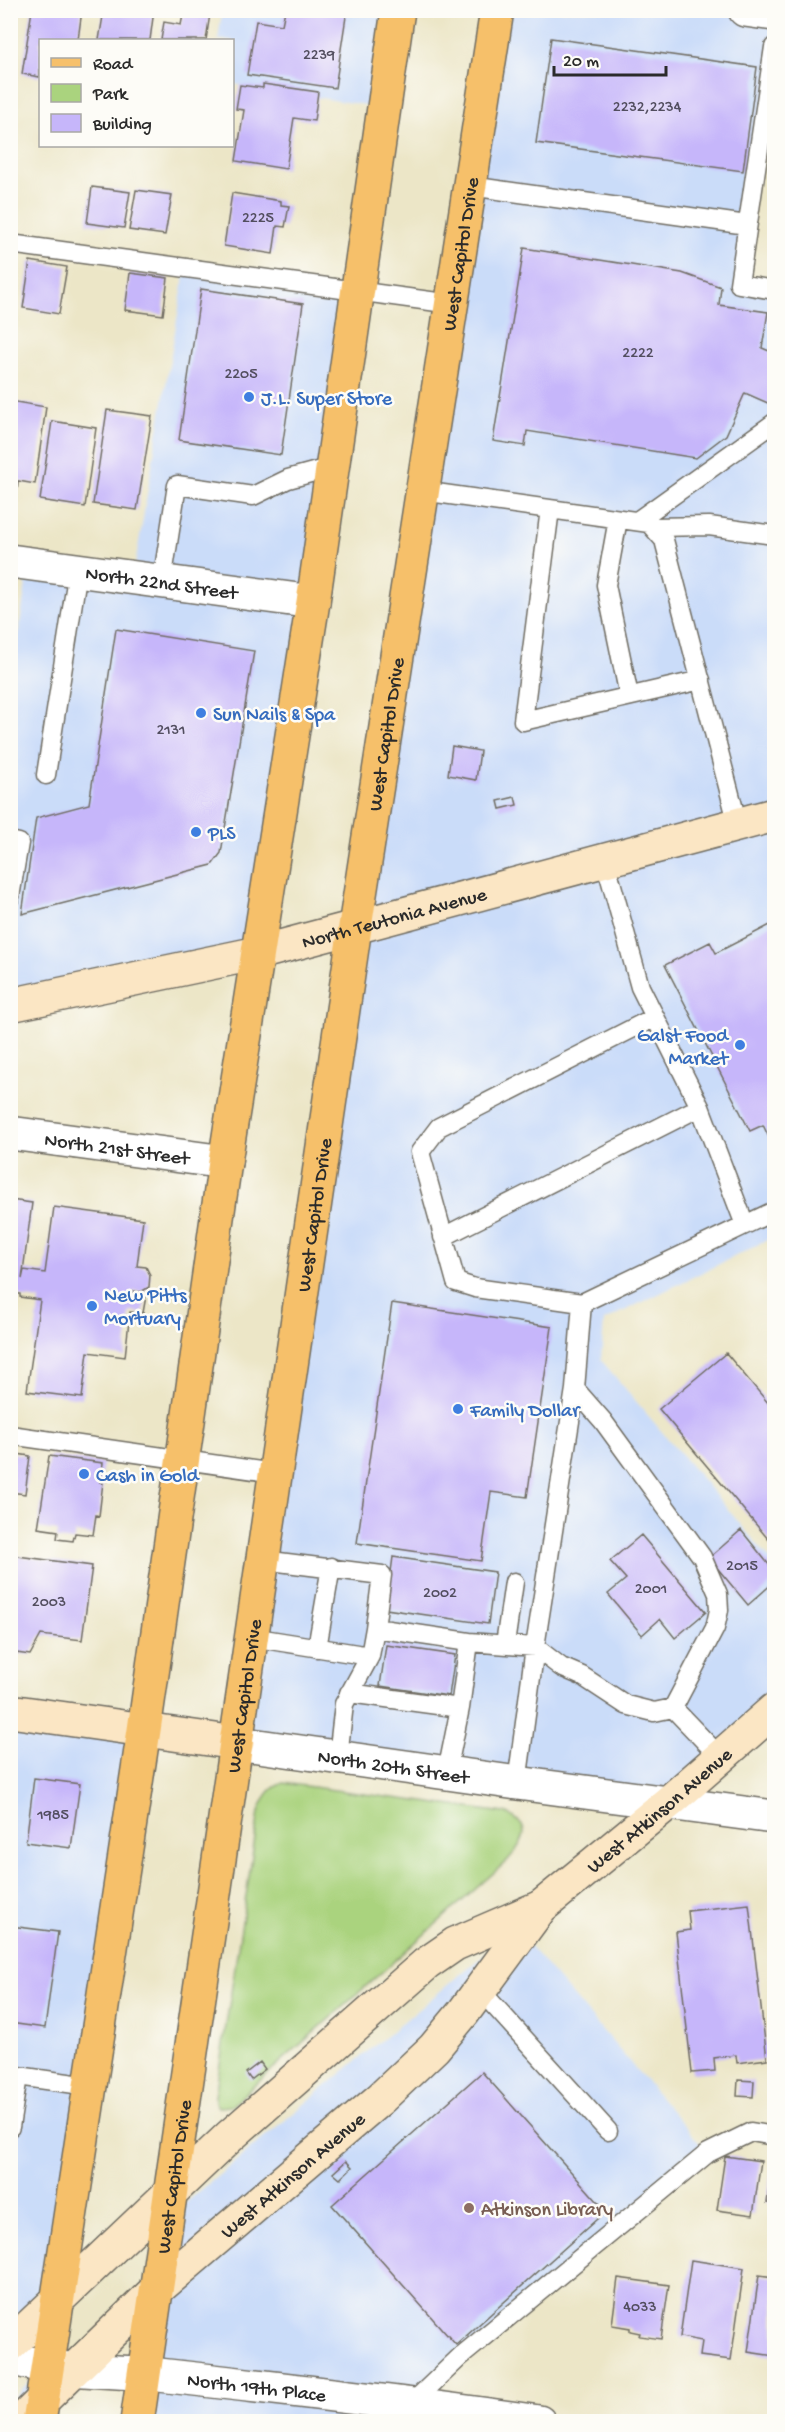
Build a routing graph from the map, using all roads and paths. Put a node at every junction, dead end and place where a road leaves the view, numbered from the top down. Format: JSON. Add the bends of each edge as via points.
{"nodes":[{"id":1,"x":398,"y":10,"type":"edge"},
{"id":2,"x":497,"y":10,"type":"edge"},
{"id":3,"x":745,"y":10,"type":"edge"},
{"id":4,"x":774,"y":14,"type":"edge"},
{"id":5,"x":774,"y":46,"type":"edge"},
{"id":6,"x":470,"y":186,"type":"junction"},
{"id":7,"x":747,"y":225,"type":"junction"},
{"id":8,"x":10,"y":244,"type":"edge"},
{"id":9,"x":358,"y":290,"type":"junction"},
{"id":10,"x":774,"y":290,"type":"edge"},
{"id":11,"x":452,"y":304,"type":"junction"},
{"id":12,"x":774,"y":423,"type":"edge"},
{"id":13,"x":332,"y":467,"type":"junction"},
{"id":14,"x":422,"y":491,"type":"junction"},
{"id":15,"x":550,"y":509,"type":"junction"},
{"id":16,"x":618,"y":519,"type":"junction"},
{"id":17,"x":645,"y":524,"type":"junction"},
{"id":18,"x":774,"y":535,"type":"edge"},
{"id":19,"x":10,"y":561,"type":"edge"},
{"id":20,"x":78,"y":570,"type":"junction"},
{"id":21,"x":162,"y":582,"type":"junction"},
{"id":22,"x":313,"y":602,"type":"junction"},
{"id":23,"x":701,"y":680,"type":"junction"},
{"id":24,"x":629,"y":696,"type":"junction"},
{"id":25,"x":46,"y":775,"type":"dead end"},
{"id":26,"x":774,"y":815,"type":"edge"},
{"id":27,"x":738,"y":825,"type":"junction"},
{"id":28,"x":10,"y":842,"type":"edge"},
{"id":29,"x":605,"y":860,"type":"junction"},
{"id":30,"x":10,"y":897,"type":"edge"},
{"id":31,"x":355,"y":927,"type":"junction"},
{"id":32,"x":258,"y":953,"type":"junction"},
{"id":33,"x":10,"y":1005,"type":"edge"},
{"id":34,"x":655,"y":1017,"type":"junction"},
{"id":35,"x":700,"y":1107,"type":"junction"},
{"id":36,"x":10,"y":1133,"type":"edge"},
{"id":37,"x":225,"y":1162,"type":"junction"},
{"id":38,"x":774,"y":1211,"type":"edge"},
{"id":39,"x":745,"y":1225,"type":"junction"},
{"id":40,"x":443,"y":1237,"type":"junction"},
{"id":41,"x":582,"y":1303,"type":"junction"},
{"id":42,"x":575,"y":1389,"type":"junction"},
{"id":43,"x":10,"y":1435,"type":"edge"},
{"id":44,"x":183,"y":1459,"type":"junction"},
{"id":45,"x":275,"y":1473,"type":"junction"},
{"id":46,"x":263,"y":1560,"type":"junction"},
{"id":47,"x":331,"y":1567,"type":"junction"},
{"id":48,"x":514,"y":1582,"type":"dead end"},
{"id":49,"x":375,"y":1628,"type":"junction"},
{"id":50,"x":251,"y":1637,"type":"junction"},
{"id":51,"x":469,"y":1642,"type":"junction"},
{"id":52,"x":505,"y":1644,"type":"junction"},
{"id":53,"x":535,"y":1647,"type":"junction"},
{"id":54,"x":316,"y":1648,"type":"junction"},
{"id":55,"x":370,"y":1656,"type":"junction"},
{"id":56,"x":349,"y":1693,"type":"junction"},
{"id":57,"x":460,"y":1708,"type":"junction"},
{"id":58,"x":673,"y":1708,"type":"junction"},
{"id":59,"x":774,"y":1710,"type":"edge"},
{"id":60,"x":10,"y":1711,"type":"edge"},
{"id":61,"x":144,"y":1730,"type":"junction"},
{"id":62,"x":237,"y":1743,"type":"junction"},
{"id":63,"x":719,"y":1756,"type":"junction"},
{"id":64,"x":338,"y":1757,"type":"junction"},
{"id":65,"x":447,"y":1772,"type":"junction"},
{"id":66,"x":517,"y":1783,"type":"junction"},
{"id":67,"x":669,"y":1802,"type":"junction"},
{"id":68,"x":774,"y":1817,"type":"edge"},
{"id":69,"x":541,"y":1907,"type":"junction"},
{"id":70,"x":480,"y":1990,"type":"junction"},
{"id":71,"x":89,"y":2086,"type":"junction"},
{"id":72,"x":10,"y":2127,"type":"edge"},
{"id":73,"x":608,"y":2131,"type":"dead end"},
{"id":74,"x":774,"y":2136,"type":"edge"},
{"id":75,"x":168,"y":2194,"type":"junction"},
{"id":76,"x":155,"y":2291,"type":"junction"},
{"id":77,"x":57,"y":2299,"type":"junction"},
{"id":78,"x":10,"y":2345,"type":"edge"},
{"id":79,"x":10,"y":2357,"type":"edge"},
{"id":80,"x":61,"y":2367,"type":"junction"},
{"id":81,"x":144,"y":2373,"type":"junction"},
{"id":82,"x":41,"y":2410,"type":"edge"},
{"id":83,"x":409,"y":2413,"type":"edge"},
{"id":84,"x":20,"y":2421,"type":"edge"},
{"id":85,"x":137,"y":2421,"type":"edge"},
{"id":86,"x":539,"y":2421,"type":"edge"}],
"edges":[{"from":1,"to":9,"type":"main road"},
{"from":2,"to":6,"type":"main road","name":"West Capitol Drive"},
{"from":3,"to":4,"type":"street"},
{"from":5,"to":7,"type":"lane"},
{"from":6,"to":7,"type":"lane"},
{"from":6,"to":11,"type":"main road","name":"West Capitol Drive"},
{"from":7,"to":10,"type":"lane","via":[[739,284]]},
{"from":8,"to":9,"type":"lane"},
{"from":9,"to":11,"type":"lane"},
{"from":9,"to":13,"type":"main road"},
{"from":11,"to":14,"type":"main road","name":"West Capitol Drive"},
{"from":12,"to":17,"type":"lane"},
{"from":13,"to":21,"type":"lane","via":[[288,479],[253,496],[177,485]]},
{"from":13,"to":22,"type":"main road"},
{"from":14,"to":15,"type":"lane"},
{"from":14,"to":31,"type":"main road","name":"West Capitol Drive"},
{"from":15,"to":16,"type":"lane"},
{"from":15,"to":24,"type":"lane","via":[[523,721]]},
{"from":16,"to":17,"type":"lane"},
{"from":16,"to":24,"type":"lane","via":[[606,585]]},
{"from":17,"to":18,"type":"lane","via":[[709,526]]},
{"from":17,"to":23,"type":"lane","via":[[664,540]]},
{"from":19,"to":20,"type":"street","name":"North 22nd Street"},
{"from":20,"to":21,"type":"street","name":"North 22nd Street"},
{"from":20,"to":25,"type":"lane"},
{"from":21,"to":22,"type":"street","name":"North 22nd Street"},
{"from":22,"to":32,"type":"main road"},
{"from":23,"to":24,"type":"lane"},
{"from":23,"to":27,"type":"lane"},
{"from":26,"to":27,"type":"street","name":"North Teutonia Avenue"},
{"from":27,"to":29,"type":"street","name":"North Teutonia Avenue"},
{"from":28,"to":30,"type":"lane","via":[[19,843]]},
{"from":29,"to":31,"type":"street","name":"North Teutonia Avenue"},
{"from":29,"to":34,"type":"lane","via":[[640,987]]},
{"from":31,"to":32,"type":"street","name":"North Teutonia Avenue"},
{"from":31,"to":45,"type":"main road","name":"West Capitol Drive"},
{"from":32,"to":33,"type":"street","name":"North Teutonia Avenue"},
{"from":32,"to":37,"type":"main road"},
{"from":34,"to":35,"type":"lane"},
{"from":34,"to":40,"type":"lane","via":[[439,1127],[420,1152]]},
{"from":35,"to":39,"type":"lane"},
{"from":35,"to":40,"type":"lane"},
{"from":36,"to":37,"type":"street","name":"North 21st Street"},
{"from":37,"to":44,"type":"main road"},
{"from":38,"to":39,"type":"lane"},
{"from":39,"to":41,"type":"lane"},
{"from":40,"to":41,"type":"lane","via":[[456,1282]]},
{"from":41,"to":42,"type":"lane"},
{"from":42,"to":53,"type":"lane"},
{"from":42,"to":58,"type":"lane","via":[[603,1421],[702,1557],[718,1594],[720,1610],[715,1628]]},
{"from":43,"to":44,"type":"lane"},
{"from":44,"to":45,"type":"lane"},
{"from":44,"to":61,"type":"main road"},
{"from":45,"to":46,"type":"main road","name":"West Capitol Drive"},
{"from":46,"to":47,"type":"lane"},
{"from":46,"to":50,"type":"main road","name":"West Capitol Drive"},
{"from":47,"to":49,"type":"lane","via":[[382,1575]]},
{"from":47,"to":54,"type":"lane"},
{"from":48,"to":52,"type":"lane"},
{"from":49,"to":51,"type":"lane"},
{"from":49,"to":55,"type":"lane"},
{"from":50,"to":54,"type":"lane"},
{"from":50,"to":62,"type":"main road","name":"West Capitol Drive"},
{"from":51,"to":52,"type":"lane"},
{"from":51,"to":57,"type":"lane"},
{"from":52,"to":53,"type":"lane"},
{"from":53,"to":58,"type":"lane","via":[[626,1706],[654,1712]]},
{"from":53,"to":66,"type":"lane"},
{"from":54,"to":55,"type":"lane"},
{"from":55,"to":56,"type":"lane"},
{"from":56,"to":57,"type":"lane"},
{"from":56,"to":64,"type":"lane","via":[[344,1704]]},
{"from":57,"to":65,"type":"lane"},
{"from":58,"to":63,"type":"lane"},
{"from":59,"to":63,"type":"street","name":"West Atkinson Avenue"},
{"from":60,"to":61,"type":"street","name":"North 20th Street"},
{"from":61,"to":62,"type":"street","name":"North 20th Street"},
{"from":61,"to":71,"type":"main road"},
{"from":62,"to":64,"type":"street","name":"North 20th Street"},
{"from":62,"to":75,"type":"main road","name":"West Capitol Drive"},
{"from":63,"to":67,"type":"street","name":"West Atkinson Avenue"},
{"from":64,"to":65,"type":"street","name":"North 20th Street"},
{"from":65,"to":66,"type":"street","name":"North 20th Street"},
{"from":66,"to":67,"type":"street","name":"North 20th Street"},
{"from":67,"to":68,"type":"street","name":"North 20th Street"},
{"from":67,"to":69,"type":"street","name":"West Atkinson Avenue"},
{"from":69,"to":70,"type":"street","name":"West Atkinson Avenue"},
{"from":69,"to":75,"type":"street","name":"West Atkinson Avenue","via":[[464,1940],[426,1964]]},
{"from":70,"to":73,"type":"lane"},
{"from":70,"to":76,"type":"street","name":"West Atkinson Avenue","via":[[434,2048],[380,2099]]},
{"from":71,"to":72,"type":"lane","via":[[18,2076]]},
{"from":71,"to":77,"type":"main road"},
{"from":74,"to":83,"type":"lane","via":[[751,2132],[708,2153],[460,2357]]},
{"from":75,"to":76,"type":"main road","name":"West Capitol Drive"},
{"from":75,"to":77,"type":"street","name":"West Atkinson Avenue"},
{"from":76,"to":80,"type":"street","name":"West Atkinson Avenue"},
{"from":76,"to":81,"type":"main road","name":"West Capitol Drive"},
{"from":77,"to":78,"type":"street","name":"West Atkinson Avenue"},
{"from":77,"to":80,"type":"main road"},
{"from":79,"to":80,"type":"street","name":"North 19th Place"},
{"from":80,"to":81,"type":"street","name":"North 19th Place"},
{"from":80,"to":82,"type":"main road"},
{"from":81,"to":83,"type":"street","name":"North 19th Place"},
{"from":81,"to":85,"type":"main road","name":"West Capitol Drive"},
{"from":82,"to":84,"type":"street"},
{"from":83,"to":86,"type":"street","name":"North 19th Place"}]}
